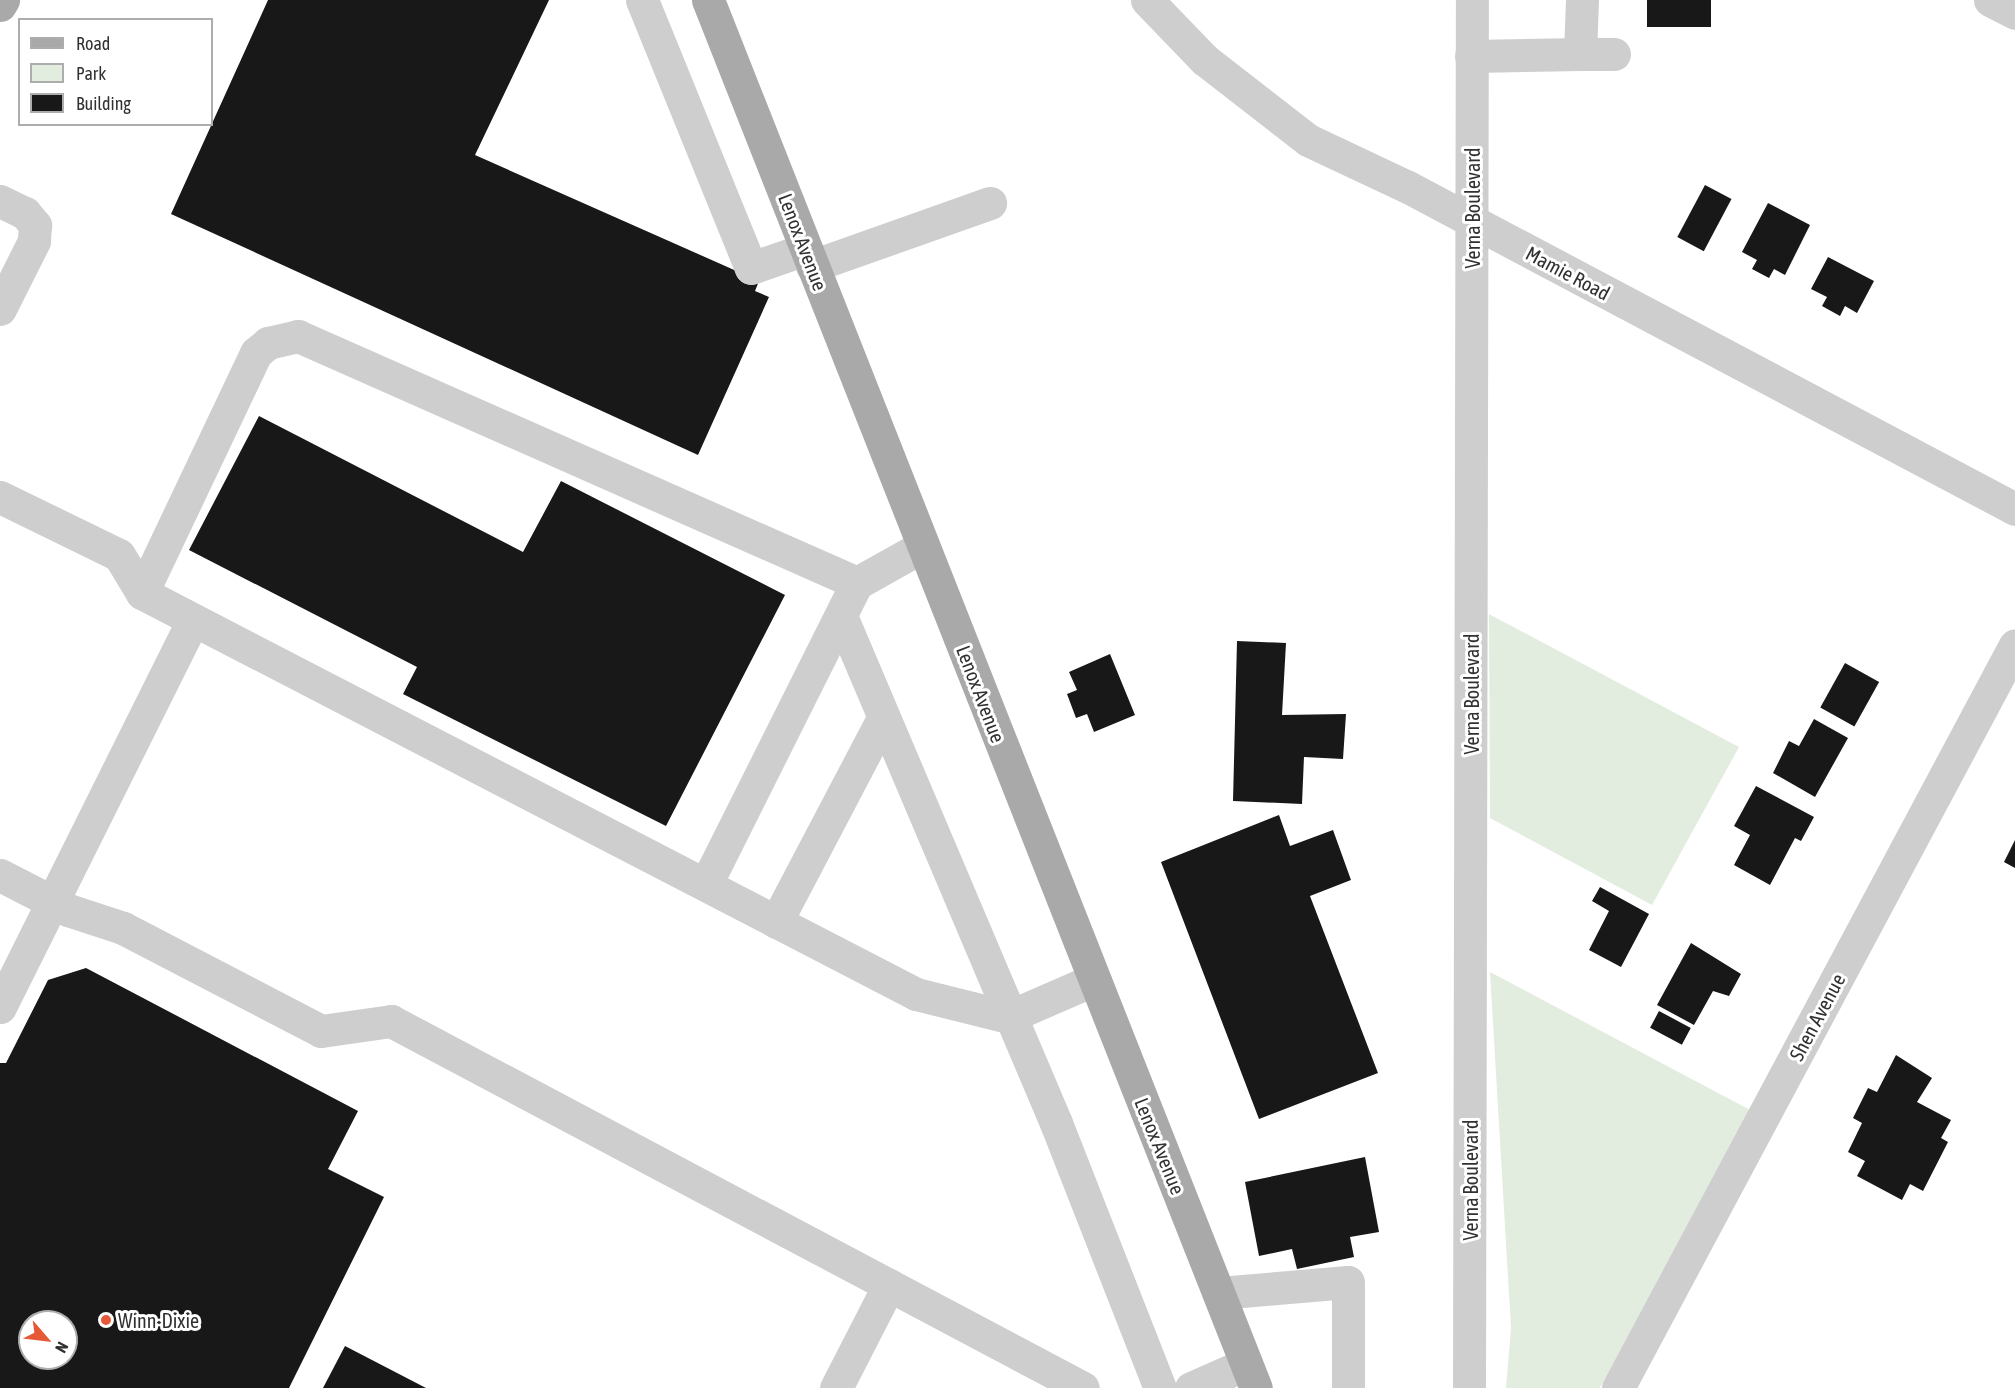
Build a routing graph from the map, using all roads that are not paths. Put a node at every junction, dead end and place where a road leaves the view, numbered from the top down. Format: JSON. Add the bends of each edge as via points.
{"nodes":[{"id":1,"x":3,"y":0,"type":"edge"},
{"id":2,"x":642,"y":0,"type":"edge"},
{"id":3,"x":708,"y":0,"type":"edge"},
{"id":4,"x":1147,"y":0,"type":"edge"},
{"id":5,"x":1472,"y":0,"type":"edge"},
{"id":6,"x":1582,"y":0,"type":"edge"},
{"id":7,"x":1990,"y":0,"type":"edge"},
{"id":8,"x":0,"y":5,"type":"edge"},
{"id":9,"x":2015,"y":13,"type":"edge"},
{"id":10,"x":1580,"y":54,"type":"junction"},
{"id":11,"x":1614,"y":54,"type":"dead end"},
{"id":12,"x":1471,"y":56,"type":"junction"},
{"id":13,"x":0,"y":201,"type":"edge"},
{"id":14,"x":990,"y":203,"type":"dead end"},
{"id":15,"x":1473,"y":222,"type":"junction"},
{"id":16,"x":809,"y":257,"type":"junction"},
{"id":17,"x":0,"y":309,"type":"edge"},
{"id":18,"x":0,"y":496,"type":"edge"},
{"id":19,"x":2015,"y":509,"type":"edge"},
{"id":20,"x":923,"y":546,"type":"junction"},
{"id":21,"x":857,"y":583,"type":"junction"},
{"id":22,"x":142,"y":593,"type":"junction"},
{"id":23,"x":841,"y":616,"type":"junction"},
{"id":24,"x":193,"y":620,"type":"junction"},
{"id":25,"x":2015,"y":645,"type":"edge"},
{"id":26,"x":884,"y":717,"type":"junction"},
{"id":27,"x":0,"y":874,"type":"edge"},
{"id":28,"x":706,"y":884,"type":"junction"},
{"id":29,"x":53,"y":902,"type":"junction"},
{"id":30,"x":776,"y":922,"type":"junction"},
{"id":31,"x":1093,"y":980,"type":"junction"},
{"id":32,"x":0,"y":1007,"type":"edge"},
{"id":33,"x":1008,"y":1017,"type":"junction"},
{"id":34,"x":889,"y":1285,"type":"junction"},
{"id":35,"x":1219,"y":1293,"type":"junction"},
{"id":36,"x":1251,"y":1376,"type":"edge"},
{"id":37,"x":837,"y":1388,"type":"edge"},
{"id":38,"x":1083,"y":1388,"type":"edge"},
{"id":39,"x":1160,"y":1388,"type":"edge"},
{"id":40,"x":1191,"y":1388,"type":"edge"},
{"id":41,"x":1348,"y":1388,"type":"edge"},
{"id":42,"x":1469,"y":1388,"type":"edge"},
{"id":43,"x":1618,"y":1388,"type":"edge"}],
"edges":[{"from":1,"to":8,"type":"main road"},
{"from":2,"to":16,"type":"street","via":[[751,268]]},
{"from":3,"to":16,"type":"main road","name":"Lenox Avenue"},
{"from":4,"to":15,"type":"street","name":"Mamie Road","via":[[1205,60],[1308,140]]},
{"from":5,"to":12,"type":"street","name":"Verna Boulevard"},
{"from":6,"to":10,"type":"street"},
{"from":7,"to":9,"type":"street"},
{"from":10,"to":11,"type":"street"},
{"from":10,"to":12,"type":"street"},
{"from":12,"to":15,"type":"street","name":"Verna Boulevard"},
{"from":13,"to":17,"type":"street","via":[[25,213],[35,225],[34,241]]},
{"from":14,"to":16,"type":"street"},
{"from":15,"to":19,"type":"street","name":"Mamie Road"},
{"from":15,"to":42,"type":"street","name":"Verna Boulevard"},
{"from":16,"to":20,"type":"main road","name":"Lenox Avenue"},
{"from":18,"to":22,"type":"street","via":[[119,555]]},
{"from":20,"to":21,"type":"street"},
{"from":20,"to":31,"type":"main road","name":"Lenox Avenue"},
{"from":21,"to":22,"type":"street","via":[[298,336],[268,343],[256,353]]},
{"from":21,"to":23,"type":"street"},
{"from":22,"to":24,"type":"street"},
{"from":23,"to":26,"type":"street"},
{"from":23,"to":28,"type":"street"},
{"from":24,"to":28,"type":"street"},
{"from":24,"to":29,"type":"street"},
{"from":25,"to":43,"type":"street","name":"Shen Avenue"},
{"from":26,"to":30,"type":"street"},
{"from":26,"to":33,"type":"street"},
{"from":27,"to":29,"type":"street"},
{"from":28,"to":30,"type":"street"},
{"from":29,"to":32,"type":"street"},
{"from":29,"to":34,"type":"street","via":[[123,928],[321,1031],[391,1021]]},
{"from":30,"to":33,"type":"street","via":[[916,994]]},
{"from":31,"to":33,"type":"street"},
{"from":31,"to":35,"type":"main road","name":"Lenox Avenue"},
{"from":33,"to":39,"type":"street","via":[[1056,1123]]},
{"from":34,"to":37,"type":"street"},
{"from":34,"to":38,"type":"street"},
{"from":35,"to":36,"type":"main road","name":"Lenox Avenue"},
{"from":35,"to":41,"type":"street","via":[[1348,1282]]},
{"from":36,"to":40,"type":"street"}]}
